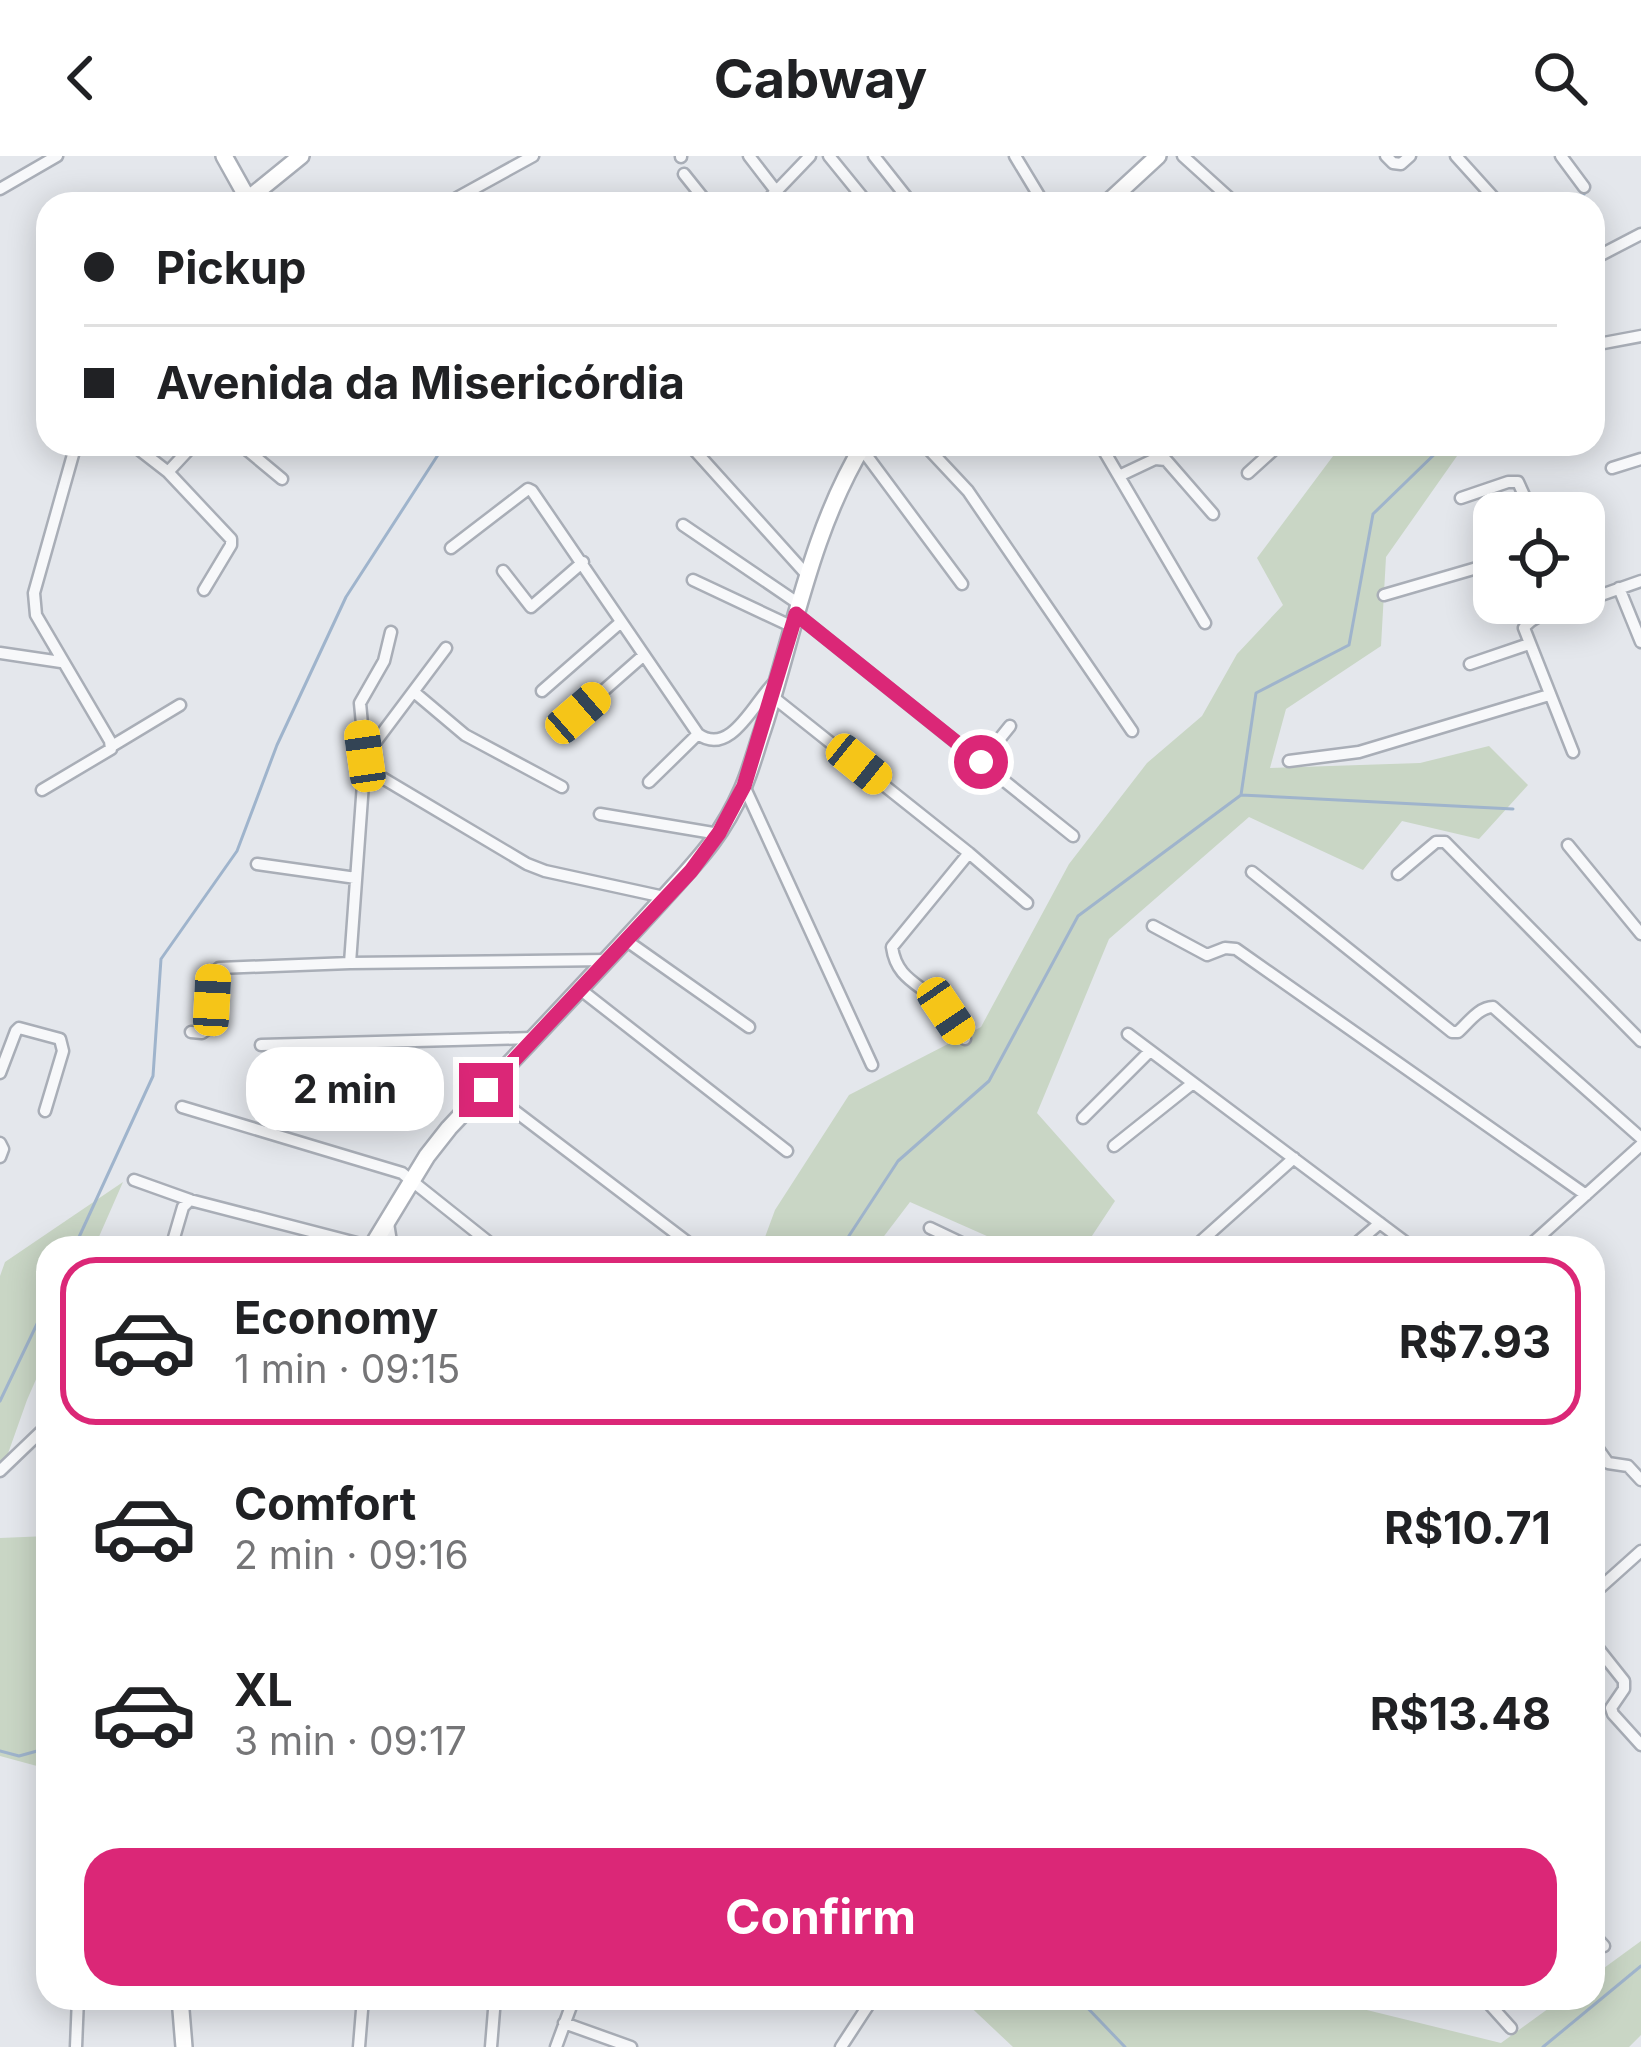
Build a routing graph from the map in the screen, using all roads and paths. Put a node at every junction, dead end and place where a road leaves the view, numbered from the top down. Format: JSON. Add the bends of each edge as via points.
{"nodes":[{"id":1,"x":57,"y":156,"type":"edge"},
{"id":2,"x":224,"y":156,"type":"edge"},
{"id":3,"x":301,"y":156,"type":"edge"},
{"id":4,"x":533,"y":156,"type":"edge"},
{"id":5,"x":748,"y":156,"type":"edge"},
{"id":6,"x":810,"y":156,"type":"edge"},
{"id":7,"x":829,"y":156,"type":"edge"},
{"id":8,"x":874,"y":156,"type":"edge"},
{"id":9,"x":1015,"y":156,"type":"edge"},
{"id":10,"x":1158,"y":156,"type":"edge"},
{"id":11,"x":1183,"y":156,"type":"edge"},
{"id":12,"x":1386,"y":156,"type":"edge"},
{"id":13,"x":1410,"y":156,"type":"edge"},
{"id":14,"x":1456,"y":156,"type":"edge"},
{"id":15,"x":1561,"y":156,"type":"edge"},
{"id":16,"x":684,"y":174,"type":"dead end"},
{"id":17,"x":1584,"y":187,"type":"dead end"},
{"id":18,"x":0,"y":189,"type":"edge"},
{"id":19,"x":776,"y":191,"type":"joint"},
{"id":20,"x":242,"y":192,"type":"edge"},
{"id":21,"x":259,"y":192,"type":"edge"},
{"id":22,"x":468,"y":192,"type":"edge"},
{"id":23,"x":698,"y":192,"type":"edge"},
{"id":24,"x":858,"y":192,"type":"edge"},
{"id":25,"x":902,"y":192,"type":"edge"},
{"id":26,"x":1037,"y":192,"type":"edge"},
{"id":27,"x":1119,"y":192,"type":"edge"},
{"id":28,"x":1223,"y":192,"type":"edge"},
{"id":29,"x":1489,"y":192,"type":"edge"},
{"id":30,"x":1641,"y":234,"type":"edge"},
{"id":31,"x":1605,"y":253,"type":"edge"},
{"id":32,"x":1641,"y":336,"type":"edge"},
{"id":33,"x":1605,"y":343,"type":"edge"},
{"id":34,"x":73,"y":456,"type":"edge"},
{"id":35,"x":147,"y":456,"type":"edge"},
{"id":36,"x":183,"y":456,"type":"edge"},
{"id":37,"x":254,"y":456,"type":"edge"},
{"id":38,"x":700,"y":456,"type":"edge"},
{"id":39,"x":857,"y":456,"type":"edge"},
{"id":40,"x":869,"y":456,"type":"edge"},
{"id":41,"x":935,"y":456,"type":"edge"},
{"id":42,"x":1107,"y":456,"type":"edge"},
{"id":43,"x":1267,"y":456,"type":"edge"},
{"id":44,"x":1641,"y":458,"type":"edge"},
{"id":45,"x":1612,"y":468,"type":"dead end"},
{"id":46,"x":168,"y":472,"type":"junction"},
{"id":47,"x":1248,"y":473,"type":"dead end"},
{"id":48,"x":1119,"y":476,"type":"junction"},
{"id":49,"x":282,"y":479,"type":"dead end"},
{"id":50,"x":1480,"y":492,"type":"edge"},
{"id":51,"x":1524,"y":492,"type":"edge"},
{"id":52,"x":1473,"y":494,"type":"edge"},
{"id":53,"x":1461,"y":498,"type":"dead end"},
{"id":54,"x":1213,"y":514,"type":"dead end"},
{"id":55,"x":683,"y":525,"type":"dead end"},
{"id":56,"x":452,"y":548,"type":"dead end"},
{"id":57,"x":583,"y":562,"type":"junction"},
{"id":58,"x":1473,"y":569,"type":"edge"},
{"id":59,"x":503,"y":571,"type":"dead end"},
{"id":60,"x":807,"y":575,"type":"junction"},
{"id":61,"x":693,"y":580,"type":"dead end"},
{"id":62,"x":1641,"y":581,"type":"edge"},
{"id":63,"x":962,"y":584,"type":"dead end"},
{"id":64,"x":1619,"y":588,"type":"junction"},
{"id":65,"x":205,"y":590,"type":"dead end"},
{"id":66,"x":1605,"y":593,"type":"edge"},
{"id":67,"x":1384,"y":595,"type":"dead end"},
{"id":68,"x":796,"y":615,"type":"junction"},
{"id":69,"x":621,"y":622,"type":"junction"},
{"id":70,"x":1205,"y":623,"type":"dead end"},
{"id":71,"x":1526,"y":624,"type":"edge"},
{"id":72,"x":392,"y":632,"type":"dead end"},
{"id":73,"x":1641,"y":642,"type":"edge"},
{"id":74,"x":1529,"y":644,"type":"junction"},
{"id":75,"x":446,"y":648,"type":"dead end"},
{"id":76,"x":0,"y":653,"type":"edge"},
{"id":77,"x":644,"y":656,"type":"junction"},
{"id":78,"x":61,"y":662,"type":"junction"},
{"id":79,"x":1470,"y":664,"type":"dead end"},
{"id":80,"x":779,"y":679,"type":"junction"},
{"id":81,"x":542,"y":691,"type":"dead end"},
{"id":82,"x":413,"y":692,"type":"junction"},
{"id":83,"x":1549,"y":695,"type":"junction"},
{"id":84,"x":773,"y":697,"type":"junction"},
{"id":85,"x":180,"y":705,"type":"dead end"},
{"id":86,"x":578,"y":713,"type":"dead end"},
{"id":87,"x":1010,"y":726,"type":"dead end"},
{"id":88,"x":1132,"y":731,"type":"dead end"},
{"id":89,"x":698,"y":734,"type":"junction"},
{"id":90,"x":111,"y":747,"type":"junction"},
{"id":91,"x":1573,"y":752,"type":"dead end"},
{"id":92,"x":1289,"y":760,"type":"dead end"},
{"id":93,"x":364,"y":761,"type":"junction"},
{"id":94,"x":981,"y":762,"type":"junction"},
{"id":95,"x":649,"y":782,"type":"dead end"},
{"id":96,"x":744,"y":786,"type":"junction"},
{"id":97,"x":562,"y":787,"type":"dead end"},
{"id":98,"x":42,"y":790,"type":"dead end"},
{"id":99,"x":600,"y":814,"type":"dead end"},
{"id":100,"x":719,"y":833,"type":"junction"},
{"id":101,"x":1073,"y":836,"type":"dead end"},
{"id":102,"x":1568,"y":845,"type":"dead end"},
{"id":103,"x":969,"y":853,"type":"junction"},
{"id":104,"x":257,"y":864,"type":"dead end"},
{"id":105,"x":1252,"y":872,"type":"dead end"},
{"id":106,"x":1398,"y":874,"type":"dead end"},
{"id":107,"x":356,"y":878,"type":"junction"},
{"id":108,"x":664,"y":897,"type":"junction"},
{"id":109,"x":1027,"y":903,"type":"dead end"},
{"id":110,"x":1154,"y":926,"type":"dead end"},
{"id":111,"x":1641,"y":934,"type":"edge"},
{"id":112,"x":627,"y":940,"type":"junction"},
{"id":113,"x":607,"y":960,"type":"junction"},
{"id":114,"x":350,"y":963,"type":"junction"},
{"id":115,"x":581,"y":990,"type":"junction"},
{"id":116,"x":749,"y":1027,"type":"dead end"},
{"id":117,"x":191,"y":1032,"type":"dead end"},
{"id":118,"x":1128,"y":1034,"type":"dead end"},
{"id":119,"x":534,"y":1038,"type":"junction"},
{"id":120,"x":965,"y":1039,"type":"dead end"},
{"id":121,"x":1641,"y":1041,"type":"edge"},
{"id":122,"x":260,"y":1045,"type":"dead end"},
{"id":123,"x":1150,"y":1051,"type":"junction"},
{"id":124,"x":872,"y":1065,"type":"dead end"},
{"id":125,"x":0,"y":1073,"type":"edge"},
{"id":126,"x":1193,"y":1083,"type":"junction"},
{"id":127,"x":486,"y":1090,"type":"junction"},
{"id":128,"x":182,"y":1107,"type":"dead end"},
{"id":129,"x":45,"y":1111,"type":"dead end"},
{"id":130,"x":1083,"y":1118,"type":"dead end"},
{"id":131,"x":1641,"y":1142,"type":"edge"},
{"id":132,"x":0,"y":1143,"type":"edge"},
{"id":133,"x":1114,"y":1146,"type":"dead end"},
{"id":134,"x":788,"y":1151,"type":"dead end"},
{"id":135,"x":0,"y":1157,"type":"edge"},
{"id":136,"x":1294,"y":1158,"type":"junction"},
{"id":137,"x":412,"y":1179,"type":"junction"},
{"id":138,"x":134,"y":1180,"type":"dead end"},
{"id":139,"x":1586,"y":1195,"type":"junction"},
{"id":140,"x":190,"y":1200,"type":"junction"},
{"id":141,"x":388,"y":1223,"type":"junction"},
{"id":142,"x":1380,"y":1223,"type":"junction"},
{"id":143,"x":930,"y":1228,"type":"dead end"},
{"id":144,"x":175,"y":1236,"type":"edge"},
{"id":145,"x":329,"y":1236,"type":"edge"},
{"id":146,"x":379,"y":1236,"type":"edge"},
{"id":147,"x":390,"y":1236,"type":"edge"},
{"id":148,"x":481,"y":1236,"type":"edge"},
{"id":149,"x":679,"y":1236,"type":"edge"},
{"id":150,"x":947,"y":1236,"type":"edge"},
{"id":151,"x":1207,"y":1236,"type":"edge"},
{"id":152,"x":1365,"y":1236,"type":"edge"},
{"id":153,"x":1398,"y":1236,"type":"edge"},
{"id":154,"x":1540,"y":1236,"type":"edge"},
{"id":155,"x":36,"y":1436,"type":"edge"},
{"id":156,"x":1605,"y":1458,"type":"edge"},
{"id":157,"x":0,"y":1471,"type":"edge"},
{"id":158,"x":1641,"y":1480,"type":"edge"},
{"id":159,"x":1641,"y":1551,"type":"edge"},
{"id":160,"x":1605,"y":1583,"type":"edge"},
{"id":161,"x":1605,"y":1657,"type":"edge"},
{"id":162,"x":1641,"y":1745,"type":"edge"},
{"id":163,"x":78,"y":2010,"type":"edge"},
{"id":164,"x":181,"y":2010,"type":"edge"},
{"id":165,"x":362,"y":2010,"type":"edge"},
{"id":166,"x":494,"y":2010,"type":"edge"},
{"id":167,"x":569,"y":2010,"type":"edge"},
{"id":168,"x":865,"y":2010,"type":"edge"},
{"id":169,"x":1494,"y":2010,"type":"edge"},
{"id":170,"x":564,"y":2023,"type":"junction"},
{"id":171,"x":1511,"y":2029,"type":"dead end"},
{"id":172,"x":76,"y":2047,"type":"edge"},
{"id":173,"x":184,"y":2047,"type":"edge"},
{"id":174,"x":359,"y":2047,"type":"edge"},
{"id":175,"x":491,"y":2047,"type":"edge"},
{"id":176,"x":556,"y":2047,"type":"edge"},
{"id":177,"x":631,"y":2047,"type":"edge"},
{"id":178,"x":842,"y":2047,"type":"edge"}],
"edges":[{"from":1,"to":18,"type":"street"},
{"from":2,"to":20,"type":"street"},
{"from":3,"to":21,"type":"street"},
{"from":4,"to":22,"type":"street"},
{"from":5,"to":19,"type":"street"},
{"from":6,"to":19,"type":"street"},
{"from":7,"to":24,"type":"street"},
{"from":8,"to":25,"type":"street"},
{"from":9,"to":26,"type":"street"},
{"from":10,"to":27,"type":"street"},
{"from":11,"to":28,"type":"street"},
{"from":12,"to":13,"type":"street","via":[[1401,164]]},
{"from":14,"to":29,"type":"street"},
{"from":15,"to":17,"type":"street"},
{"from":16,"to":23,"type":"street"},
{"from":30,"to":31,"type":"street"},
{"from":32,"to":33,"type":"street"},
{"from":34,"to":78,"type":"street","via":[[34,592],[36,615]]},
{"from":35,"to":46,"type":"street"},
{"from":36,"to":46,"type":"street"},
{"from":37,"to":49,"type":"street"},
{"from":38,"to":60,"type":"street"},
{"from":39,"to":60,"type":"street"},
{"from":40,"to":63,"type":"street"},
{"from":41,"to":88,"type":"street","via":[[968,491]]},
{"from":42,"to":48,"type":"street"},
{"from":43,"to":47,"type":"street"},
{"from":44,"to":45,"type":"street"},
{"from":46,"to":65,"type":"street","via":[[231,539]]},
{"from":48,"to":54,"type":"street","via":[[1166,460]]},
{"from":48,"to":70,"type":"street"},
{"from":50,"to":51,"type":"street","via":[[1514,481]]},
{"from":52,"to":53,"type":"street"},
{"from":55,"to":68,"type":"street"},
{"from":56,"to":57,"type":"street","via":[[528,489]]},
{"from":57,"to":59,"type":"street","via":[[531,607]]},
{"from":57,"to":69,"type":"street"},
{"from":58,"to":67,"type":"street"},
{"from":60,"to":68,"type":"street"},
{"from":61,"to":68,"type":"street"},
{"from":62,"to":64,"type":"street"},
{"from":64,"to":66,"type":"street"},
{"from":64,"to":73,"type":"street"},
{"from":68,"to":80,"type":"street"},
{"from":68,"to":94,"type":"street"},
{"from":69,"to":77,"type":"street"},
{"from":69,"to":81,"type":"street"},
{"from":71,"to":74,"type":"street"},
{"from":72,"to":93,"type":"street","via":[[360,703]]},
{"from":74,"to":79,"type":"street"},
{"from":74,"to":83,"type":"street"},
{"from":75,"to":82,"type":"street"},
{"from":76,"to":78,"type":"street"},
{"from":77,"to":86,"type":"street"},
{"from":77,"to":89,"type":"street"},
{"from":78,"to":90,"type":"street"},
{"from":80,"to":84,"type":"street"},
{"from":80,"to":89,"type":"street","via":[[729,734],[707,741]]},
{"from":82,"to":93,"type":"street"},
{"from":82,"to":97,"type":"street","via":[[465,735]]},
{"from":83,"to":91,"type":"street"},
{"from":83,"to":92,"type":"street","via":[[1359,752]]},
{"from":84,"to":96,"type":"street"},
{"from":84,"to":103,"type":"street"},
{"from":85,"to":90,"type":"street"},
{"from":87,"to":94,"type":"street"},
{"from":89,"to":95,"type":"street"},
{"from":90,"to":98,"type":"street"},
{"from":93,"to":107,"type":"street"},
{"from":93,"to":108,"type":"street","via":[[527,864]]},
{"from":94,"to":101,"type":"street"},
{"from":96,"to":100,"type":"street"},
{"from":96,"to":124,"type":"street"},
{"from":99,"to":100,"type":"street"},
{"from":100,"to":108,"type":"street"},
{"from":102,"to":111,"type":"street"},
{"from":103,"to":109,"type":"street"},
{"from":103,"to":120,"type":"street","via":[[892,947],[904,977],[938,1001]]},
{"from":104,"to":107,"type":"street"},
{"from":105,"to":131,"type":"street","via":[[1451,1032],[1493,1007]]},
{"from":106,"to":121,"type":"street","via":[[1445,842]]},
{"from":107,"to":114,"type":"street"},
{"from":108,"to":112,"type":"street"},
{"from":110,"to":139,"type":"street","via":[[1207,955],[1237,949]]},
{"from":112,"to":113,"type":"street"},
{"from":112,"to":116,"type":"street"},
{"from":113,"to":114,"type":"street"},
{"from":113,"to":115,"type":"street"},
{"from":114,"to":117,"type":"street","via":[[214,970],[211,1024]]},
{"from":115,"to":119,"type":"street"},
{"from":115,"to":134,"type":"street"},
{"from":118,"to":123,"type":"street"},
{"from":119,"to":122,"type":"street"},
{"from":119,"to":127,"type":"street"},
{"from":123,"to":126,"type":"street"},
{"from":123,"to":130,"type":"street"},
{"from":125,"to":129,"type":"street","via":[[19,1028],[60,1039]]},
{"from":126,"to":133,"type":"street"},
{"from":126,"to":136,"type":"street"},
{"from":127,"to":137,"type":"street"},
{"from":127,"to":149,"type":"street"},
{"from":128,"to":137,"type":"street"},
{"from":131,"to":139,"type":"street"},
{"from":132,"to":135,"type":"street"},
{"from":136,"to":142,"type":"street"},
{"from":136,"to":151,"type":"street"},
{"from":137,"to":141,"type":"street"},
{"from":137,"to":148,"type":"street"},
{"from":138,"to":140,"type":"street"},
{"from":139,"to":154,"type":"street"},
{"from":140,"to":144,"type":"street"},
{"from":140,"to":145,"type":"street"},
{"from":141,"to":146,"type":"street"},
{"from":141,"to":147,"type":"street"},
{"from":142,"to":152,"type":"street"},
{"from":142,"to":153,"type":"street"},
{"from":143,"to":150,"type":"street"},
{"from":155,"to":157,"type":"street"},
{"from":156,"to":158,"type":"street"},
{"from":159,"to":160,"type":"street"},
{"from":161,"to":162,"type":"street","via":[[1624,1681],[1611,1711]]},
{"from":163,"to":172,"type":"street"},
{"from":164,"to":173,"type":"street"},
{"from":165,"to":174,"type":"street"},
{"from":166,"to":175,"type":"street"},
{"from":167,"to":170,"type":"street"},
{"from":168,"to":178,"type":"street"},
{"from":169,"to":171,"type":"street"},
{"from":170,"to":176,"type":"street"},
{"from":170,"to":177,"type":"street"}]}
